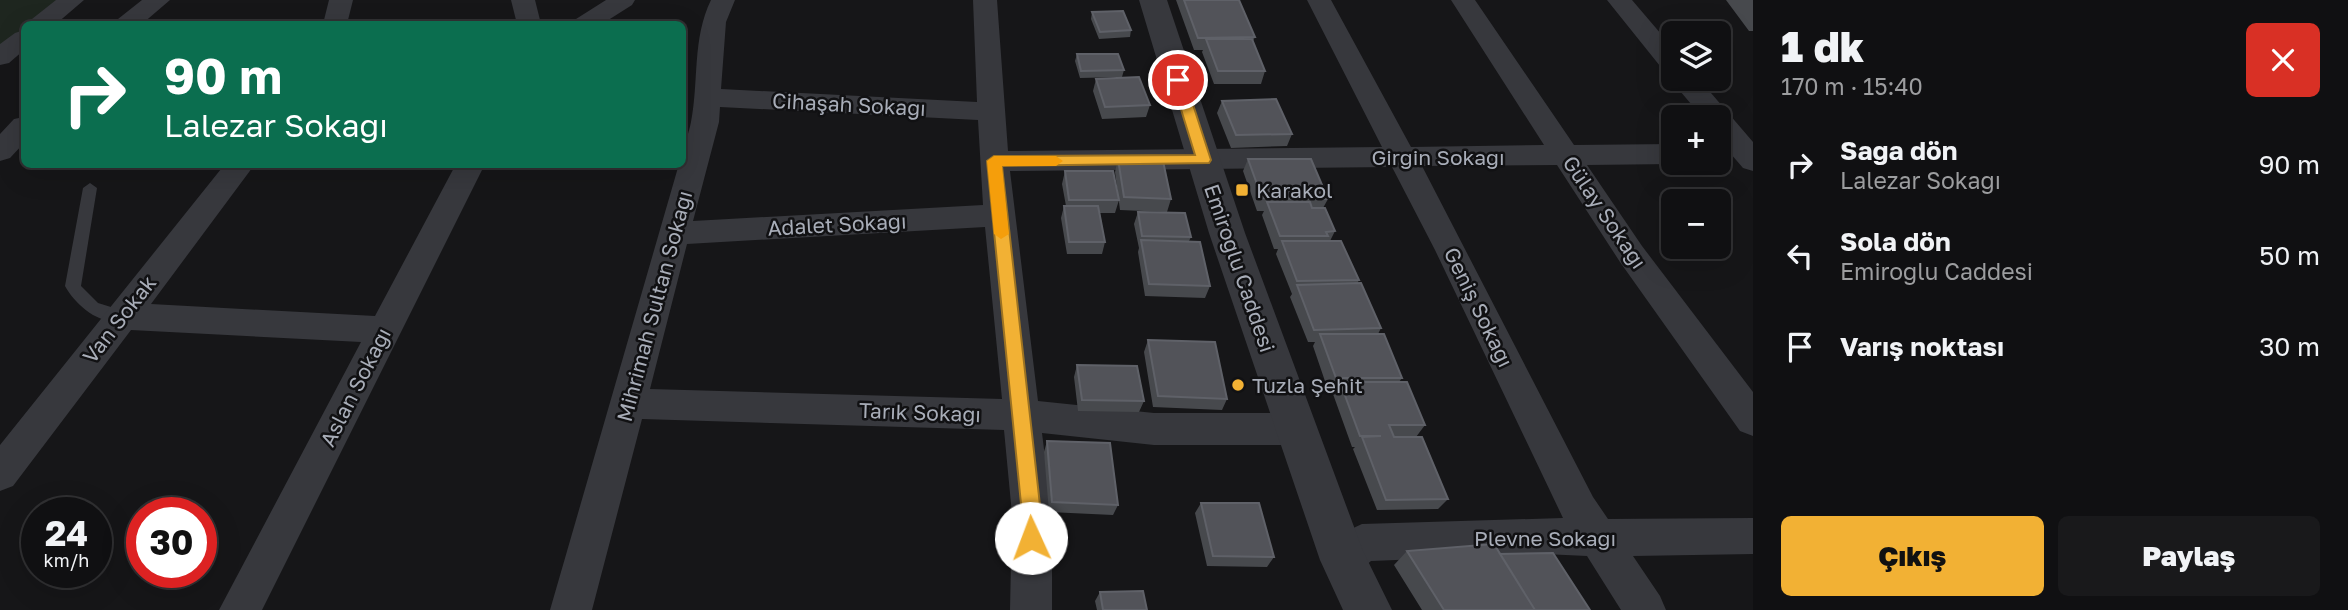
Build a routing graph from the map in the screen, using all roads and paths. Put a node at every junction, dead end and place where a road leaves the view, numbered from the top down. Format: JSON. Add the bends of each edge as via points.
{"nodes":[{"id":1,"x":72,"y":0,"type":"edge"},
{"id":2,"x":158,"y":0,"type":"edge"},
{"id":3,"x":341,"y":0,"type":"edge"},
{"id":4,"x":523,"y":0,"type":"edge"},
{"id":5,"x":622,"y":0,"type":"edge"},
{"id":6,"x":723,"y":0,"type":"edge"},
{"id":7,"x":985,"y":0,"type":"edge"},
{"id":8,"x":1153,"y":0,"type":"edge"},
{"id":9,"x":1319,"y":0,"type":"edge"},
{"id":10,"x":1462,"y":0,"type":"edge"},
{"id":11,"x":1619,"y":0,"type":"edge"},
{"id":12,"x":45,"y":21,"type":"edge"},
{"id":13,"x":131,"y":21,"type":"edge"},
{"id":14,"x":336,"y":21,"type":"edge"},
{"id":15,"x":528,"y":21,"type":"edge"},
{"id":16,"x":590,"y":21,"type":"edge"},
{"id":17,"x":21,"y":40,"type":"edge"},
{"id":18,"x":1661,"y":51,"type":"edge"},
{"id":19,"x":0,"y":57,"type":"edge"},
{"id":20,"x":1695,"y":91,"type":"edge"},
{"id":21,"x":707,"y":97,"type":"junction"},
{"id":22,"x":1707,"y":105,"type":"edge"},
{"id":23,"x":991,"y":112,"type":"junction"},
{"id":24,"x":21,"y":129,"type":"edge"},
{"id":25,"x":1731,"y":137,"type":"edge"},
{"id":26,"x":0,"y":151,"type":"edge"},
{"id":27,"x":1661,"y":154,"type":"edge"},
{"id":28,"x":1743,"y":155,"type":"edge"},
{"id":29,"x":1401,"y":156,"type":"junction"},
{"id":30,"x":1566,"y":156,"type":"junction"},
{"id":31,"x":1204,"y":160,"type":"junction"},
{"id":32,"x":994,"y":161,"type":"junction"},
{"id":33,"x":238,"y":168,"type":"edge"},
{"id":34,"x":469,"y":168,"type":"edge"},
{"id":35,"x":90,"y":188,"type":"dead end"},
{"id":36,"x":999,"y":215,"type":"junction"},
{"id":37,"x":674,"y":233,"type":"junction"},
{"id":38,"x":121,"y":316,"type":"junction"},
{"id":39,"x":384,"y":330,"type":"junction"},
{"id":40,"x":628,"y":403,"type":"junction"},
{"id":41,"x":1021,"y":415,"type":"junction"},
{"id":42,"x":1753,"y":420,"type":"edge"},
{"id":43,"x":1297,"y":429,"type":"junction"},
{"id":44,"x":0,"y":474,"type":"edge"},
{"id":45,"x":1753,"y":536,"type":"edge"},
{"id":46,"x":1596,"y":538,"type":"junction"},
{"id":47,"x":1343,"y":560,"type":"junction"},
{"id":48,"x":240,"y":610,"type":"edge"},
{"id":49,"x":571,"y":610,"type":"edge"},
{"id":50,"x":1031,"y":610,"type":"edge"},
{"id":51,"x":1368,"y":610,"type":"edge"},
{"id":52,"x":1645,"y":610,"type":"edge"}],
"edges":[{"from":1,"to":12,"type":"street"},
{"from":2,"to":13,"type":"street"},
{"from":3,"to":14,"type":"street"},
{"from":4,"to":15,"type":"street"},
{"from":5,"to":16,"type":"street"},
{"from":6,"to":21,"type":"street","name":"Mihrimah Sultan Sokağı","via":[[713,22]]},
{"from":7,"to":23,"type":"street"},
{"from":8,"to":31,"type":"street","name":"Emiroğlu Caddesi"},
{"from":9,"to":29,"type":"street","name":"Geniş Sokağı"},
{"from":10,"to":30,"type":"street","name":"Gülay Sokağı"},
{"from":11,"to":18,"type":"street"},
{"from":17,"to":19,"type":"street"},
{"from":20,"to":22,"type":"street"},
{"from":21,"to":23,"type":"street","name":"Cihaşah Sokağı"},
{"from":21,"to":37,"type":"street","name":"Mihrimah Sultan Sokağı","via":[[705,122]]},
{"from":23,"to":32,"type":"street"},
{"from":24,"to":26,"type":"street"},
{"from":25,"to":28,"type":"street"},
{"from":27,"to":30,"type":"street","name":"Girgin Sokağı"},
{"from":29,"to":30,"type":"street","name":"Girgin Sokağı"},
{"from":29,"to":31,"type":"street","name":"Girgin Sokağı"},
{"from":29,"to":46,"type":"street","name":"Geniş Sokağı"},
{"from":30,"to":42,"type":"street","name":"Gülay Sokağı","via":[[1631,254]]},
{"from":31,"to":32,"type":"street","name":"Girgin Sokağı"},
{"from":31,"to":43,"type":"street","name":"Emiroğlu Caddesi"},
{"from":32,"to":36,"type":"street"},
{"from":33,"to":38,"type":"street","name":"Van Sokak"},
{"from":34,"to":39,"type":"street","name":"Aslan Sokağı"},
{"from":35,"to":38,"type":"lane","via":[[73,286],[85,304]]},
{"from":36,"to":37,"type":"street","name":"Adalet Sokağı"},
{"from":36,"to":41,"type":"street"},
{"from":37,"to":40,"type":"street","name":"Mihrimah Sultan Sokağı"},
{"from":38,"to":39,"type":"street"},
{"from":38,"to":44,"type":"street","name":"Van Sokak"},
{"from":39,"to":48,"type":"street","name":"Aslan Sokağı"},
{"from":40,"to":41,"type":"street","name":"Tarık Sokağı"},
{"from":40,"to":49,"type":"street","name":"Mihrimah Sultan Sokağı"},
{"from":41,"to":43,"type":"street","name":"Tarık Sokağı","via":[[1154,429]]},
{"from":41,"to":50,"type":"street","via":[[1032,514]]},
{"from":43,"to":47,"type":"street","name":"Emiroğlu Caddesi"},
{"from":45,"to":46,"type":"street","name":"Plevne Sokağı"},
{"from":46,"to":47,"type":"street","name":"Plevne Sokağı","via":[[1362,542]]},
{"from":46,"to":52,"type":"street","name":"Geniş Sokağı"},
{"from":47,"to":51,"type":"street","name":"Emiroğlu Caddesi"}]}
